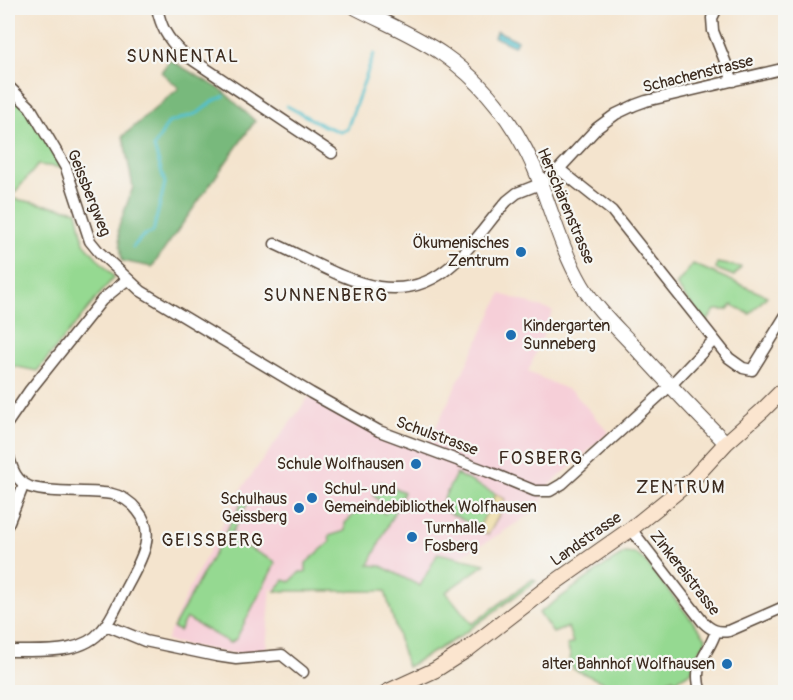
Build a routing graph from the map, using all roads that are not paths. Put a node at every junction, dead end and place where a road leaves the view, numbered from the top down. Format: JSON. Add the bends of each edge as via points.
{"nodes":[{"id":1,"x":157,"y":8,"type":"edge"},
{"id":2,"x":356,"y":8,"type":"edge"},
{"id":3,"x":717,"y":8,"type":"edge"},
{"id":4,"x":786,"y":68,"type":"edge"},
{"id":5,"x":733,"y":81,"type":"junction"},
{"id":6,"x":8,"y":86,"type":"edge"},
{"id":7,"x":332,"y":153,"type":"dead end"},
{"id":8,"x":559,"y":169,"type":"junction"},
{"id":9,"x":540,"y":184,"type":"junction"},
{"id":10,"x":275,"y":244,"type":"dead end"},
{"id":11,"x":128,"y":279,"type":"junction"},
{"id":12,"x":786,"y":315,"type":"edge"},
{"id":13,"x":714,"y":340,"type":"junction"},
{"id":14,"x":671,"y":386,"type":"junction"},
{"id":15,"x":784,"y":390,"type":"edge"},
{"id":16,"x":8,"y":422,"type":"edge"},
{"id":17,"x":726,"y":443,"type":"junction"},
{"id":18,"x":8,"y":454,"type":"edge"},
{"id":19,"x":24,"y":484,"type":"junction"},
{"id":20,"x":8,"y":524,"type":"edge"},
{"id":21,"x":631,"y":529,"type":"junction"},
{"id":22,"x":786,"y":606,"type":"edge"},
{"id":23,"x":106,"y":625,"type":"junction"},
{"id":24,"x":716,"y":631,"type":"junction"},
{"id":25,"x":8,"y":651,"type":"edge"},
{"id":26,"x":303,"y":672,"type":"dead end"},
{"id":27,"x":394,"y":691,"type":"edge"},
{"id":28,"x":701,"y":693,"type":"edge"}],
"edges":[{"from":1,"to":7,"type":"street","via":[[160,26],[182,52]]},
{"from":2,"to":9,"type":"street","name":"Herschärenstrasse","via":[[396,27],[465,71],[494,100],[516,133]]},
{"from":3,"to":5,"type":"street","via":[[712,18],[713,31]]},
{"from":4,"to":5,"type":"street","name":"Schachenstrasse"},
{"from":5,"to":8,"type":"street","name":"Schachenstrasse","via":[[646,101],[616,114],[597,128]]},
{"from":6,"to":11,"type":"street","name":"Geissbergweg","via":[[30,107],[66,168],[90,241]]},
{"from":8,"to":9,"type":"street","name":"Schachenstrasse"},
{"from":8,"to":13,"type":"street","via":[[612,211]]},
{"from":9,"to":10,"type":"street","name":"Schachenstrasse","via":[[507,201],[452,265],[414,286],[366,286]]},
{"from":9,"to":14,"type":"street","name":"Herschärenstrasse","via":[[583,287]]},
{"from":11,"to":14,"type":"street","name":"Schulstrasse","via":[[165,307],[360,421],[541,493],[562,484]]},
{"from":11,"to":16,"type":"street","via":[[102,300]]},
{"from":12,"to":13,"type":"street","via":[[752,370],[729,358]]},
{"from":13,"to":14,"type":"street","name":"Schulstrasse"},
{"from":14,"to":17,"type":"street","name":"Herschärenstrasse"},
{"from":15,"to":17,"type":"main road","name":"Landstrasse"},
{"from":17,"to":21,"type":"main road","name":"Landstrasse","via":[[693,479]]},
{"from":18,"to":19,"type":"street","via":[[14,472]]},
{"from":19,"to":20,"type":"street"},
{"from":19,"to":23,"type":"street","via":[[40,489],[112,494],[127,500],[143,517],[146,546]]},
{"from":21,"to":24,"type":"street","name":"Zinkereistrasse","via":[[703,622]]},
{"from":21,"to":27,"type":"main road","name":"Landstrasse","via":[[468,649]]},
{"from":22,"to":24,"type":"street","name":"Zinkereistrasse","via":[[737,628]]},
{"from":23,"to":25,"type":"street","via":[[96,637],[79,646]]},
{"from":23,"to":26,"type":"street","via":[[137,639],[216,656],[282,655]]},
{"from":24,"to":28,"type":"street","via":[[698,666]]}]}
